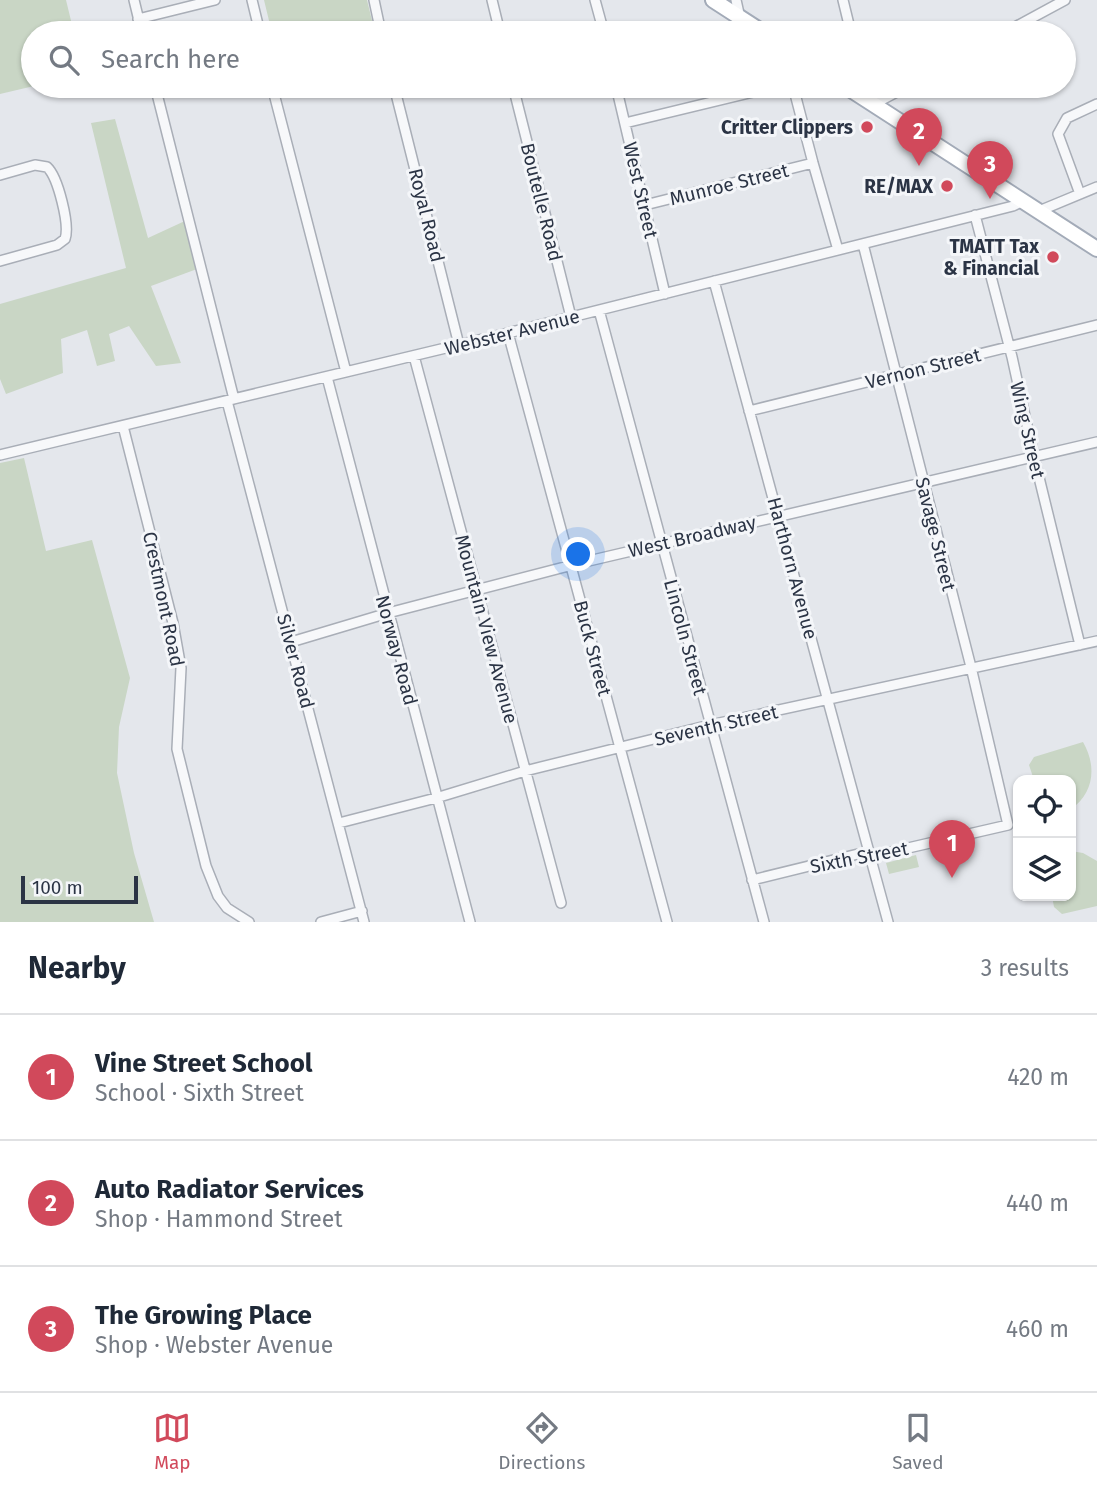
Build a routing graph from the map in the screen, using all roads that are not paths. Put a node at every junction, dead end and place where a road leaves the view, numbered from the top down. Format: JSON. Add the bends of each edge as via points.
{"nodes":[{"id":1,"x":134,"y":0,"type":"edge"},
{"id":2,"x":215,"y":0,"type":"edge"},
{"id":3,"x":252,"y":0,"type":"edge"},
{"id":4,"x":374,"y":0,"type":"edge"},
{"id":5,"x":492,"y":0,"type":"edge"},
{"id":6,"x":596,"y":0,"type":"edge"},
{"id":7,"x":713,"y":0,"type":"edge"},
{"id":8,"x":736,"y":0,"type":"edge"},
{"id":9,"x":843,"y":0,"type":"edge"},
{"id":10,"x":1065,"y":0,"type":"edge"},
{"id":11,"x":740,"y":18,"type":"junction"},
{"id":12,"x":138,"y":19,"type":"joint"},
{"id":13,"x":257,"y":21,"type":"edge"},
{"id":14,"x":379,"y":21,"type":"edge"},
{"id":15,"x":497,"y":21,"type":"edge"},
{"id":16,"x":601,"y":21,"type":"edge"},
{"id":17,"x":745,"y":21,"type":"edge"},
{"id":18,"x":848,"y":21,"type":"edge"},
{"id":19,"x":1026,"y":21,"type":"edge"},
{"id":20,"x":158,"y":98,"type":"edge"},
{"id":21,"x":275,"y":98,"type":"edge"},
{"id":22,"x":397,"y":98,"type":"edge"},
{"id":23,"x":516,"y":98,"type":"edge"},
{"id":24,"x":619,"y":98,"type":"edge"},
{"id":25,"x":728,"y":98,"type":"edge"},
{"id":26,"x":796,"y":98,"type":"edge"},
{"id":27,"x":864,"y":98,"type":"edge"},
{"id":28,"x":872,"y":98,"type":"edge"},
{"id":29,"x":885,"y":98,"type":"edge"},
{"id":30,"x":874,"y":104,"type":"junction"},
{"id":31,"x":1097,"y":104,"type":"edge"},
{"id":32,"x":625,"y":123,"type":"junction"},
{"id":33,"x":813,"y":163,"type":"junction"},
{"id":34,"x":0,"y":175,"type":"edge"},
{"id":35,"x":1097,"y":187,"type":"edge"},
{"id":36,"x":1080,"y":194,"type":"junction"},
{"id":37,"x":1023,"y":201,"type":"junction"},
{"id":38,"x":645,"y":205,"type":"junction"},
{"id":39,"x":1039,"y":211,"type":"junction"},
{"id":40,"x":975,"y":215,"type":"junction"},
{"id":41,"x":863,"y":244,"type":"junction"},
{"id":42,"x":1097,"y":249,"type":"edge"},
{"id":43,"x":838,"y":250,"type":"junction"},
{"id":44,"x":0,"y":261,"type":"edge"},
{"id":45,"x":714,"y":281,"type":"junction"},
{"id":46,"x":665,"y":294,"type":"junction"},
{"id":47,"x":599,"y":310,"type":"junction"},
{"id":48,"x":571,"y":317,"type":"junction"},
{"id":49,"x":1097,"y":325,"type":"edge"},
{"id":50,"x":508,"y":333,"type":"junction"},
{"id":51,"x":459,"y":345,"type":"junction"},
{"id":52,"x":1009,"y":346,"type":"junction"},
{"id":53,"x":414,"y":356,"type":"junction"},
{"id":54,"x":346,"y":372,"type":"junction"},
{"id":55,"x":897,"y":374,"type":"junction"},
{"id":56,"x":327,"y":377,"type":"junction"},
{"id":57,"x":230,"y":400,"type":"junction"},
{"id":58,"x":749,"y":411,"type":"junction"},
{"id":59,"x":123,"y":426,"type":"junction"},
{"id":60,"x":1097,"y":442,"type":"edge"},
{"id":61,"x":0,"y":455,"type":"edge"},
{"id":62,"x":1034,"y":457,"type":"junction"},
{"id":63,"x":923,"y":482,"type":"junction"},
{"id":64,"x":778,"y":516,"type":"junction"},
{"id":65,"x":661,"y":543,"type":"junction"},
{"id":66,"x":571,"y":565,"type":"junction"},
{"id":67,"x":477,"y":590,"type":"junction"},
{"id":68,"x":388,"y":613,"type":"junction"},
{"id":69,"x":1097,"y":641,"type":"edge"},
{"id":70,"x":291,"y":642,"type":"junction"},
{"id":71,"x":1080,"y":645,"type":"junction"},
{"id":72,"x":971,"y":667,"type":"junction"},
{"id":73,"x":828,"y":699,"type":"junction"},
{"id":74,"x":710,"y":725,"type":"junction"},
{"id":75,"x":620,"y":747,"type":"junction"},
{"id":76,"x":525,"y":771,"type":"junction"},
{"id":77,"x":436,"y":797,"type":"junction"},
{"id":78,"x":339,"y":823,"type":"junction"},
{"id":79,"x":1008,"y":825,"type":"joint"},
{"id":80,"x":869,"y":854,"type":"junction"},
{"id":81,"x":752,"y":880,"type":"junction"},
{"id":82,"x":561,"y":903,"type":"dead end"},
{"id":83,"x":362,"y":911,"type":"junction"},
{"id":84,"x":249,"y":922,"type":"edge"},
{"id":85,"x":321,"y":922,"type":"edge"},
{"id":86,"x":365,"y":922,"type":"edge"},
{"id":87,"x":470,"y":922,"type":"edge"},
{"id":88,"x":667,"y":922,"type":"edge"},
{"id":89,"x":764,"y":922,"type":"edge"},
{"id":90,"x":888,"y":922,"type":"edge"}],
"edges":[{"from":1,"to":12,"type":"street"},
{"from":2,"to":12,"type":"street"},
{"from":3,"to":13,"type":"street"},
{"from":4,"to":14,"type":"street"},
{"from":5,"to":15,"type":"street"},
{"from":6,"to":16,"type":"street"},
{"from":7,"to":11,"type":"main road"},
{"from":8,"to":11,"type":"street"},
{"from":9,"to":18,"type":"street"},
{"from":10,"to":19,"type":"street"},
{"from":11,"to":17,"type":"main road"},
{"from":20,"to":57,"type":"street","name":"Silver Road"},
{"from":21,"to":54,"type":"street"},
{"from":22,"to":51,"type":"street","name":"Royal Road"},
{"from":23,"to":48,"type":"street","name":"Boutelle Road"},
{"from":24,"to":32,"type":"street","name":"West Street"},
{"from":25,"to":32,"type":"street"},
{"from":26,"to":33,"type":"street"},
{"from":27,"to":30,"type":"main road"},
{"from":28,"to":30,"type":"street"},
{"from":29,"to":30,"type":"street"},
{"from":30,"to":37,"type":"main road"},
{"from":31,"to":36,"type":"street","via":[[1067,118],[1058,134]]},
{"from":32,"to":38,"type":"street","name":"West Street"},
{"from":33,"to":38,"type":"street","name":"Munroe Street"},
{"from":33,"to":43,"type":"street"},
{"from":34,"to":44,"type":"street","via":[[35,165],[47,167],[55,176],[67,228],[65,239],[57,245]]},
{"from":35,"to":36,"type":"street"},
{"from":36,"to":39,"type":"street"},
{"from":37,"to":39,"type":"main road"},
{"from":37,"to":40,"type":"street","name":"Webster Avenue"},
{"from":38,"to":46,"type":"street","name":"West Street"},
{"from":39,"to":42,"type":"main road"},
{"from":40,"to":41,"type":"street","name":"Webster Avenue"},
{"from":40,"to":52,"type":"street","name":"Wing Street"},
{"from":41,"to":43,"type":"street","name":"Webster Avenue"},
{"from":41,"to":55,"type":"street","name":"Savage Street"},
{"from":43,"to":45,"type":"street","name":"Webster Avenue"},
{"from":45,"to":46,"type":"street","name":"Webster Avenue"},
{"from":45,"to":58,"type":"street","name":"Harthorn Avenue"},
{"from":46,"to":47,"type":"street","name":"Webster Avenue"},
{"from":47,"to":48,"type":"street","name":"Webster Avenue"},
{"from":47,"to":65,"type":"street","name":"Lincoln Street"},
{"from":48,"to":50,"type":"street","name":"Webster Avenue"},
{"from":49,"to":52,"type":"street","name":"Vernon Street"},
{"from":50,"to":51,"type":"street","name":"Webster Avenue"},
{"from":50,"to":66,"type":"street","name":"Buck Street"},
{"from":51,"to":53,"type":"street","name":"Webster Avenue"},
{"from":52,"to":55,"type":"street","name":"Vernon Street"},
{"from":52,"to":62,"type":"street","name":"Wing Street"},
{"from":53,"to":54,"type":"street","name":"Webster Avenue"},
{"from":53,"to":67,"type":"street","name":"Mountain View Avenue"},
{"from":54,"to":56,"type":"street","name":"Webster Avenue"},
{"from":55,"to":58,"type":"street","name":"Vernon Street"},
{"from":55,"to":63,"type":"street","name":"Savage Street"},
{"from":56,"to":57,"type":"street","name":"Webster Avenue"},
{"from":56,"to":68,"type":"street","name":"Norway Road"},
{"from":57,"to":59,"type":"street","name":"Webster Avenue"},
{"from":57,"to":70,"type":"street","name":"Silver Road"},
{"from":58,"to":64,"type":"street","name":"Harthorn Avenue"},
{"from":59,"to":61,"type":"street","name":"Webster Avenue"},
{"from":59,"to":84,"type":"street","name":"Crestmont Road","via":[[173,622],[181,667],[177,750],[206,866],[227,908]]},
{"from":60,"to":62,"type":"street","name":"West Broadway"},
{"from":62,"to":63,"type":"street","name":"West Broadway"},
{"from":62,"to":71,"type":"street","name":"Wing Street"},
{"from":63,"to":64,"type":"street","name":"West Broadway"},
{"from":63,"to":72,"type":"street","name":"Savage Street"},
{"from":64,"to":65,"type":"street","name":"West Broadway"},
{"from":64,"to":73,"type":"street","name":"Harthorn Avenue"},
{"from":65,"to":66,"type":"street","name":"West Broadway"},
{"from":65,"to":74,"type":"street","name":"Lincoln Street"},
{"from":66,"to":67,"type":"street","name":"West Broadway"},
{"from":66,"to":75,"type":"street","name":"Buck Street"},
{"from":67,"to":68,"type":"street","name":"West Broadway"},
{"from":67,"to":76,"type":"street","name":"Mountain View Avenue"},
{"from":68,"to":70,"type":"street","name":"West Broadway"},
{"from":68,"to":77,"type":"street","name":"Norway Road"},
{"from":69,"to":71,"type":"street","name":"Seventh Street"},
{"from":70,"to":78,"type":"street","name":"Silver Road"},
{"from":71,"to":72,"type":"street","name":"Seventh Street"},
{"from":72,"to":73,"type":"street","name":"Seventh Street"},
{"from":72,"to":79,"type":"street","name":"Savage Street"},
{"from":73,"to":74,"type":"street","name":"Seventh Street"},
{"from":73,"to":80,"type":"street","name":"Harthorn Avenue"},
{"from":74,"to":75,"type":"street","name":"Seventh Street"},
{"from":74,"to":81,"type":"street","name":"Lincoln Street"},
{"from":75,"to":76,"type":"street","name":"Seventh Street"},
{"from":75,"to":88,"type":"street","name":"Buck Street"},
{"from":76,"to":77,"type":"street","name":"Seventh Street"},
{"from":76,"to":82,"type":"street","name":"Mountain View Avenue"},
{"from":77,"to":78,"type":"street","name":"Seventh Street"},
{"from":77,"to":87,"type":"street","name":"Norway Road"},
{"from":78,"to":83,"type":"street","name":"Silver Road"},
{"from":79,"to":80,"type":"street","name":"Sixth Street"},
{"from":80,"to":81,"type":"street","name":"Sixth Street"},
{"from":80,"to":90,"type":"street","name":"Harthorn Avenue"},
{"from":81,"to":89,"type":"street","name":"Lincoln Street"},
{"from":83,"to":85,"type":"street"},
{"from":83,"to":86,"type":"street","name":"Silver Road"}]}
